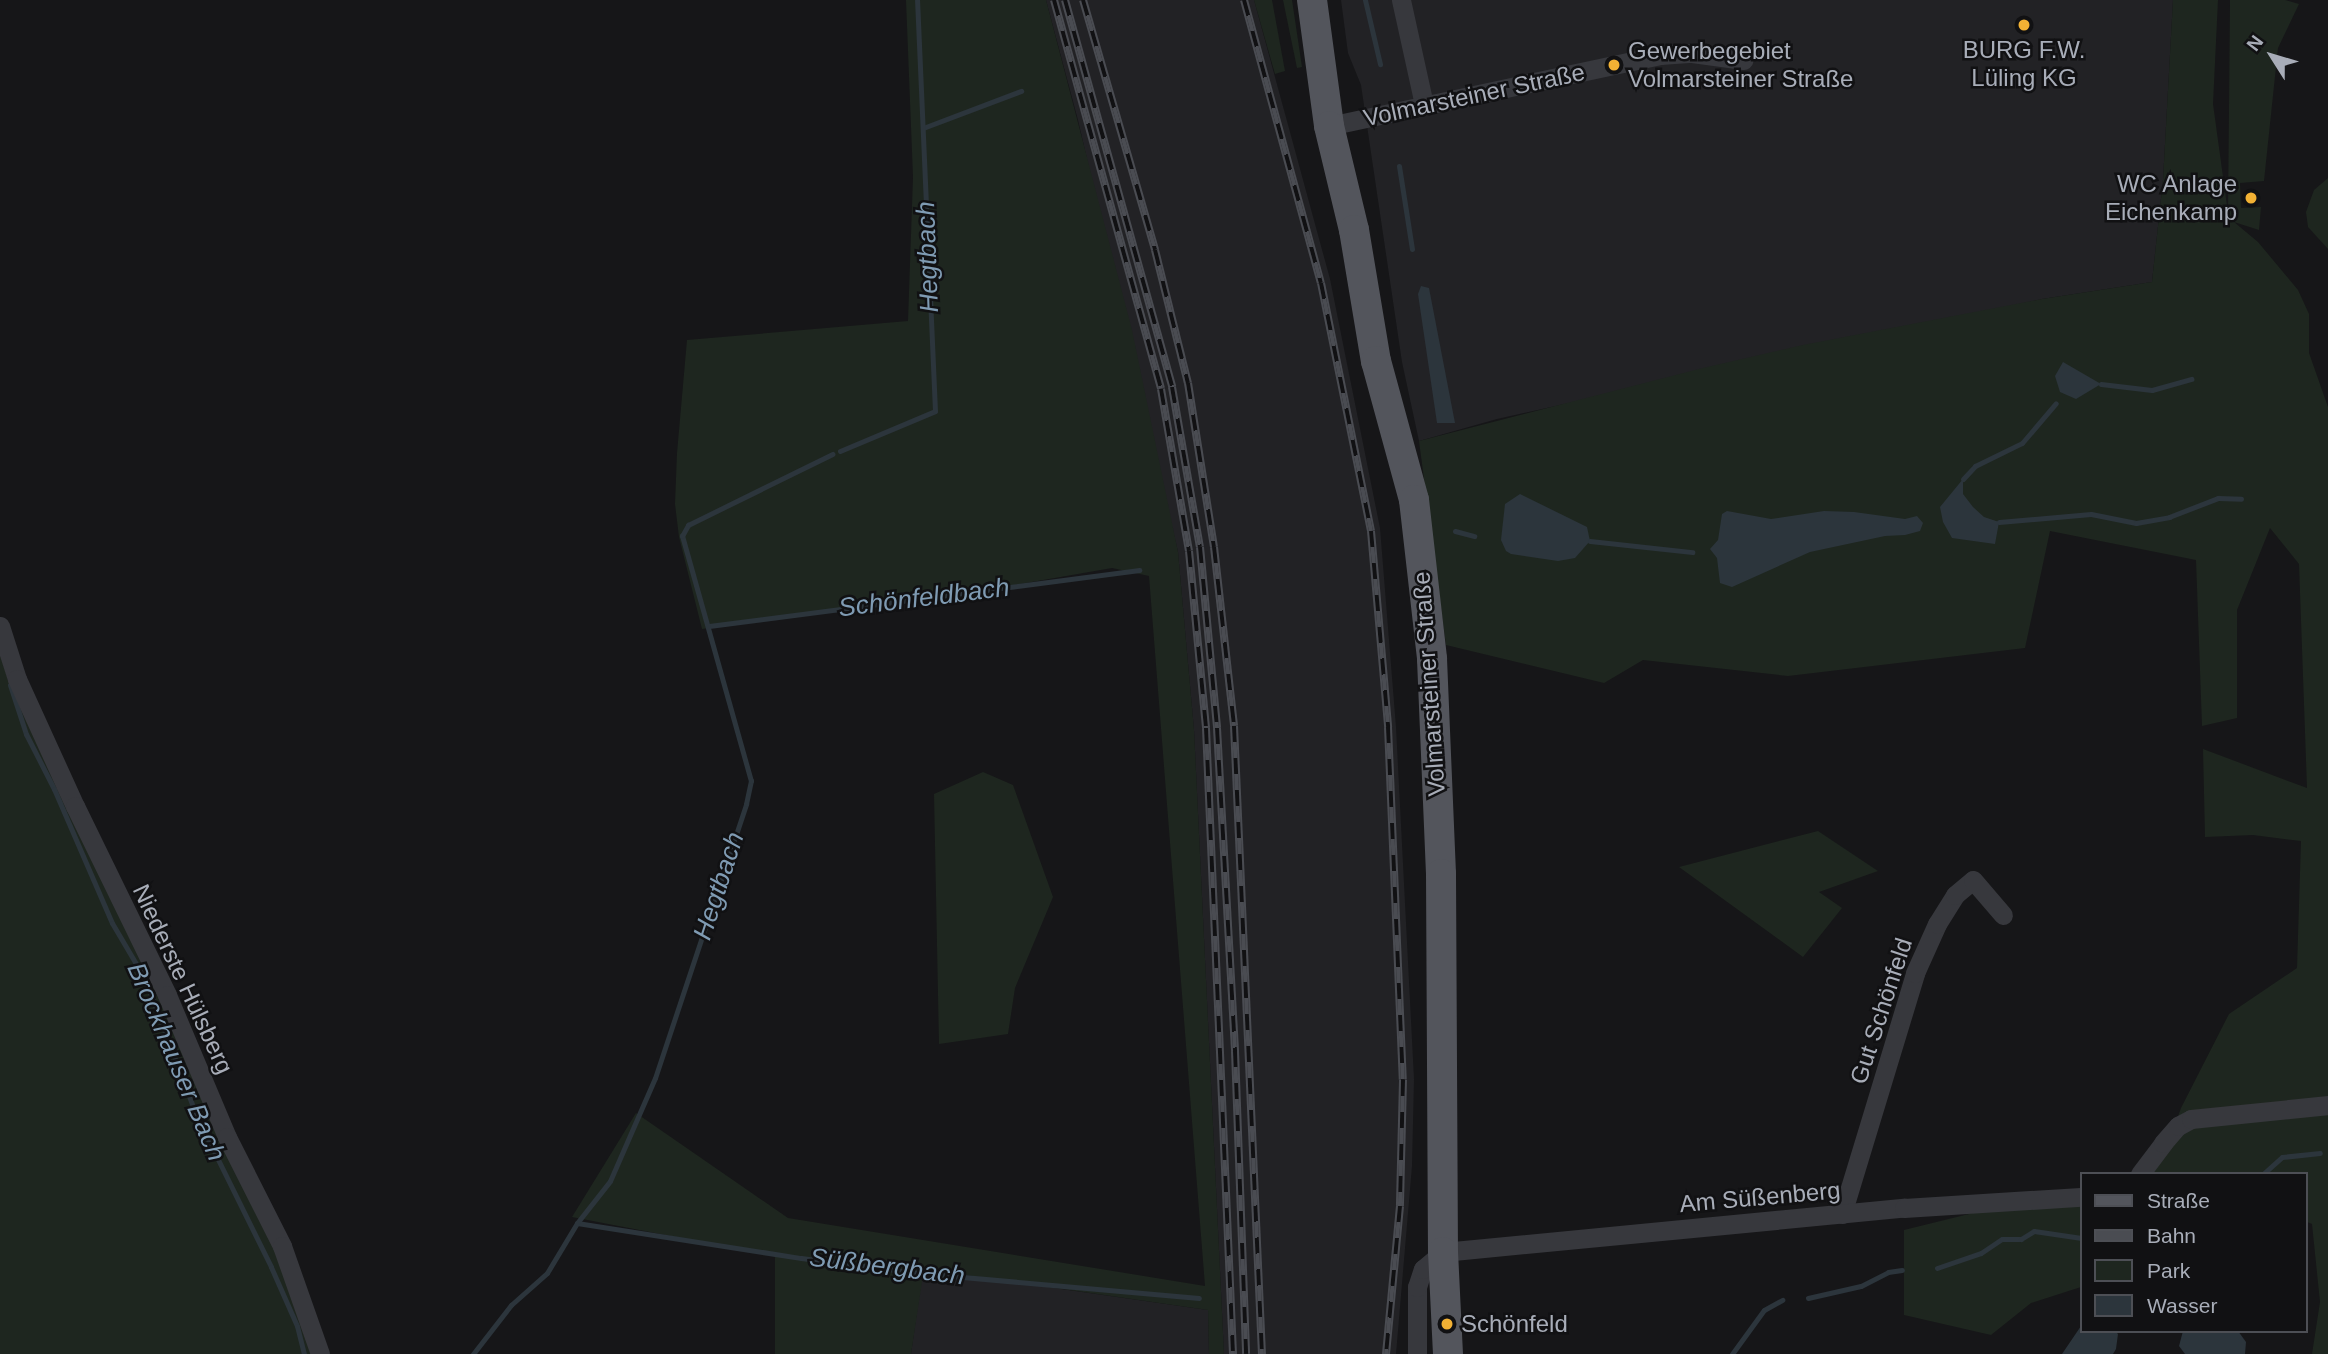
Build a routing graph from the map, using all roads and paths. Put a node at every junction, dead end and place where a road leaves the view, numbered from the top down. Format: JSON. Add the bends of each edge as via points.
{"nodes":[{"id":1,"x":1312,"y":0,"type":"edge"},
{"id":2,"x":1401,"y":0,"type":"edge"},
{"id":3,"x":1744,"y":60,"type":"dead end"},
{"id":4,"x":1424,"y":105,"type":"junction"},
{"id":5,"x":1329,"y":126,"type":"junction"},
{"id":6,"x":0,"y":626,"type":"edge"},
{"id":7,"x":2003,"y":915,"type":"dead end"},
{"id":8,"x":2328,"y":1105,"type":"edge"},
{"id":9,"x":2142,"y":1172,"type":"edge"},
{"id":10,"x":2080,"y":1198,"type":"edge"},
{"id":11,"x":1842,"y":1214,"type":"junction"},
{"id":12,"x":1443,"y":1252,"type":"junction"},
{"id":13,"x":320,"y":1354,"type":"edge"},
{"id":14,"x":1417,"y":1354,"type":"edge"},
{"id":15,"x":1448,"y":1354,"type":"edge"}],
"edges":[{"from":1,"to":5,"type":"main road","name":"Volmarsteiner Straße"},
{"from":2,"to":4,"type":"street"},
{"from":3,"to":4,"type":"street","name":"Volmarsteiner Straße","via":[[1692,53],[1660,55]]},
{"from":4,"to":5,"type":"street","name":"Volmarsteiner Straße"},
{"from":5,"to":12,"type":"main road","name":"Volmarsteiner Straße","via":[[1354,230],[1376,361],[1414,500],[1432,659],[1441,874]]},
{"from":6,"to":13,"type":"street","name":"Niederste Hülsberg","via":[[17,679],[282,1246]]},
{"from":7,"to":11,"type":"street","name":"Gut Schönfeld","via":[[1973,880],[1955,895],[1937,924],[1915,973]]},
{"from":8,"to":9,"type":"street","via":[[2191,1119],[2171,1134]]},
{"from":10,"to":11,"type":"street","name":"Am Süßenberg"},
{"from":11,"to":12,"type":"street","name":"Am Süßenberg"},
{"from":12,"to":14,"type":"street","via":[[1423,1269],[1417,1287]]},
{"from":12,"to":15,"type":"main road","name":"Volmarsteiner Straße"}]}
